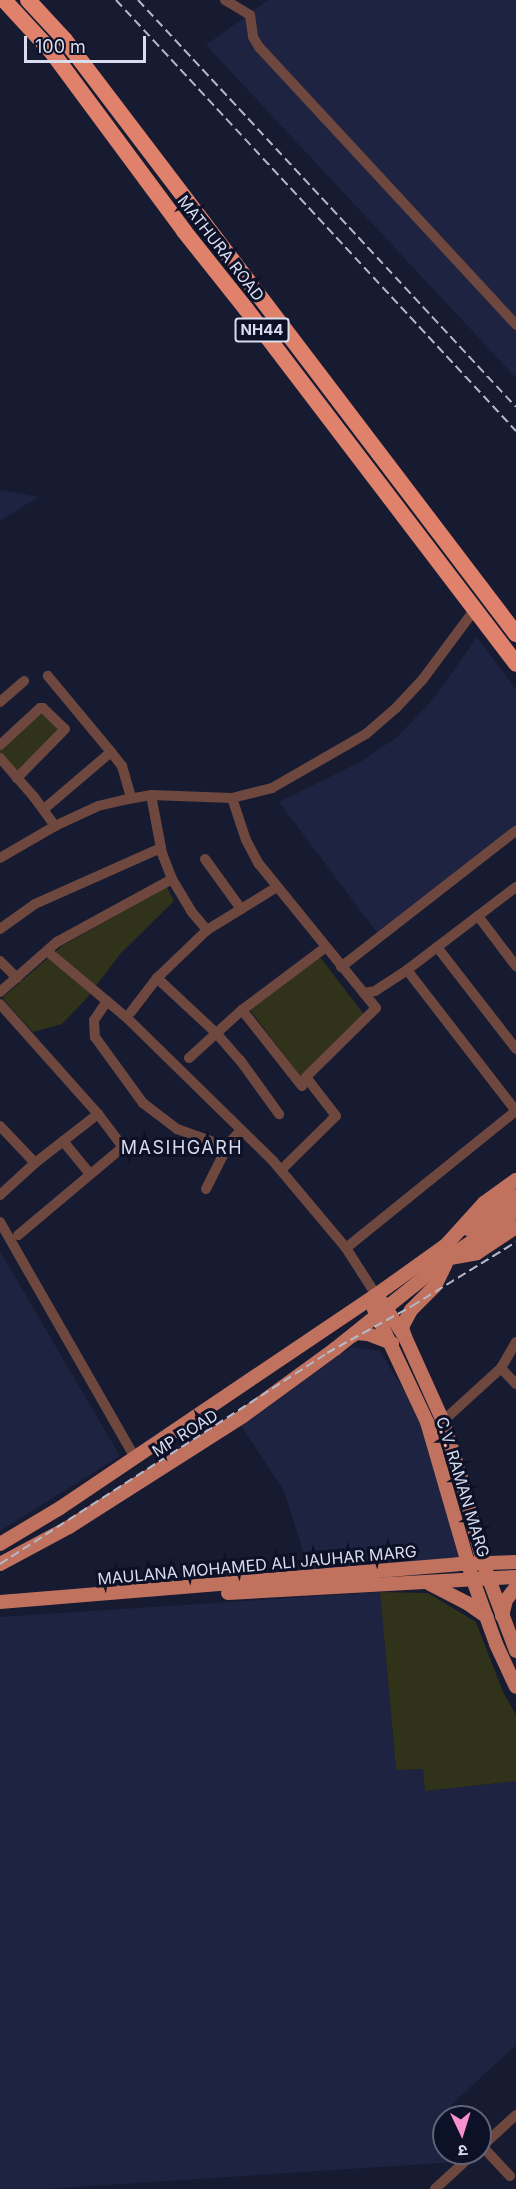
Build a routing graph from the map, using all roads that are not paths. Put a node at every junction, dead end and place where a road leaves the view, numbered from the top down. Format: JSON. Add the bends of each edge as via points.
{"nodes":[{"id":1,"x":4,"y":0,"type":"edge"},
{"id":2,"x":28,"y":0,"type":"edge"},
{"id":3,"x":225,"y":0,"type":"edge"},
{"id":4,"x":516,"y":325,"type":"edge"},
{"id":5,"x":474,"y":609,"type":"junction"},
{"id":6,"x":515,"y":632,"type":"edge"},
{"id":7,"x":516,"y":664,"type":"edge"},
{"id":8,"x":48,"y":676,"type":"dead end"},
{"id":9,"x":24,"y":681,"type":"dead end"},
{"id":10,"x":0,"y":702,"type":"edge"},
{"id":11,"x":0,"y":746,"type":"edge"},
{"id":12,"x":111,"y":752,"type":"junction"},
{"id":13,"x":0,"y":758,"type":"edge"},
{"id":14,"x":17,"y":778,"type":"junction"},
{"id":15,"x":151,"y":795,"type":"junction"},
{"id":16,"x":131,"y":798,"type":"junction"},
{"id":17,"x":232,"y":798,"type":"junction"},
{"id":18,"x":44,"y":809,"type":"junction"},
{"id":19,"x":55,"y":826,"type":"junction"},
{"id":20,"x":516,"y":831,"type":"edge"},
{"id":21,"x":161,"y":848,"type":"junction"},
{"id":22,"x":0,"y":858,"type":"edge"},
{"id":23,"x":205,"y":860,"type":"dead end"},
{"id":24,"x":172,"y":879,"type":"junction"},
{"id":25,"x":277,"y":887,"type":"junction"},
{"id":26,"x":516,"y":887,"type":"edge"},
{"id":27,"x":241,"y":909,"type":"junction"},
{"id":28,"x":478,"y":916,"type":"junction"},
{"id":29,"x":0,"y":929,"type":"edge"},
{"id":30,"x":207,"y":930,"type":"junction"},
{"id":31,"x":326,"y":947,"type":"junction"},
{"id":32,"x":437,"y":947,"type":"junction"},
{"id":33,"x":47,"y":951,"type":"junction"},
{"id":34,"x":0,"y":961,"type":"edge"},
{"id":35,"x":516,"y":966,"type":"edge"},
{"id":36,"x":341,"y":967,"type":"junction"},
{"id":37,"x":407,"y":970,"type":"junction"},
{"id":38,"x":17,"y":978,"type":"junction"},
{"id":39,"x":157,"y":978,"type":"junction"},
{"id":40,"x":0,"y":992,"type":"edge"},
{"id":41,"x":364,"y":993,"type":"junction"},
{"id":42,"x":107,"y":1001,"type":"junction"},
{"id":43,"x":0,"y":1004,"type":"edge"},
{"id":44,"x":242,"y":1010,"type":"junction"},
{"id":45,"x":130,"y":1012,"type":"dead end"},
{"id":46,"x":218,"y":1034,"type":"junction"},
{"id":47,"x":516,"y":1049,"type":"edge"},
{"id":48,"x":189,"y":1059,"type":"dead end"},
{"id":49,"x":302,"y":1086,"type":"dead end"},
{"id":50,"x":516,"y":1111,"type":"edge"},
{"id":51,"x":98,"y":1114,"type":"junction"},
{"id":52,"x":279,"y":1114,"type":"dead end"},
{"id":53,"x":0,"y":1126,"type":"edge"},
{"id":54,"x":241,"y":1130,"type":"junction"},
{"id":55,"x":63,"y":1142,"type":"junction"},
{"id":56,"x":229,"y":1143,"type":"junction"},
{"id":57,"x":35,"y":1163,"type":"junction"},
{"id":58,"x":281,"y":1170,"type":"junction"},
{"id":59,"x":90,"y":1174,"type":"junction"},
{"id":60,"x":516,"y":1180,"type":"edge"},
{"id":61,"x":206,"y":1189,"type":"dead end"},
{"id":62,"x":0,"y":1195,"type":"edge"},
{"id":63,"x":516,"y":1196,"type":"edge"},
{"id":64,"x":516,"y":1211,"type":"edge"},
{"id":65,"x":0,"y":1222,"type":"edge"},
{"id":66,"x":489,"y":1222,"type":"junction"},
{"id":67,"x":516,"y":1227,"type":"edge"},
{"id":68,"x":18,"y":1235,"type":"dead end"},
{"id":69,"x":346,"y":1248,"type":"junction"},
{"id":70,"x":447,"y":1252,"type":"junction"},
{"id":71,"x":372,"y":1298,"type":"junction"},
{"id":72,"x":382,"y":1311,"type":"junction"},
{"id":73,"x":405,"y":1337,"type":"junction"},
{"id":74,"x":516,"y":1342,"type":"edge"},
{"id":75,"x":392,"y":1343,"type":"junction"},
{"id":76,"x":335,"y":1349,"type":"junction"},
{"id":77,"x":501,"y":1368,"type":"junction"},
{"id":78,"x":516,"y":1384,"type":"edge"},
{"id":79,"x":442,"y":1421,"type":"junction"},
{"id":80,"x":430,"y":1430,"type":"junction"},
{"id":81,"x":135,"y":1458,"type":"junction"},
{"id":82,"x":0,"y":1544,"type":"edge"},
{"id":83,"x":6,"y":1560,"type":"edge"},
{"id":84,"x":516,"y":1562,"type":"edge"},
{"id":85,"x":484,"y":1565,"type":"junction"},
{"id":86,"x":469,"y":1566,"type":"junction"},
{"id":87,"x":0,"y":1575,"type":"edge"},
{"id":88,"x":516,"y":1577,"type":"edge"},
{"id":89,"x":473,"y":1580,"type":"junction"},
{"id":90,"x":489,"y":1580,"type":"junction"},
{"id":91,"x":425,"y":1582,"type":"junction"},
{"id":92,"x":516,"y":1587,"type":"edge"},
{"id":93,"x":0,"y":1591,"type":"edge"},
{"id":94,"x":26,"y":1601,"type":"junction"},
{"id":95,"x":0,"y":1602,"type":"edge"},
{"id":96,"x":0,"y":1611,"type":"edge"},
{"id":97,"x":502,"y":1616,"type":"junction"},
{"id":98,"x":486,"y":1617,"type":"junction"},
{"id":99,"x":516,"y":1651,"type":"edge"},
{"id":100,"x":516,"y":1687,"type":"edge"},
{"id":101,"x":516,"y":2115,"type":"edge"},
{"id":102,"x":492,"y":2137,"type":"edge"},
{"id":103,"x":492,"y":2160,"type":"edge"},
{"id":104,"x":461,"y":2165,"type":"edge"},
{"id":105,"x":510,"y":2176,"type":"dead end"},
{"id":106,"x":435,"y":2189,"type":"edge"}],
"edges":[{"from":1,"to":5,"type":"highway","name":"MATHURA ROAD","number":"NH44","via":[[51,51]]},
{"from":2,"to":6,"type":"highway","name":"MATHURA ROAD","number":"NH44","via":[[65,39]]},
{"from":3,"to":4,"type":"street","via":[[250,15],[253,37],[259,47]]},
{"from":5,"to":7,"type":"highway","name":"MATHURA ROAD","number":"NH44"},
{"from":5,"to":17,"type":"street","via":[[423,679],[366,734],[272,788]]},
{"from":8,"to":12,"type":"street"},
{"from":9,"to":10,"type":"street"},
{"from":11,"to":14,"type":"street","via":[[40,708],[65,729]]},
{"from":12,"to":16,"type":"street","via":[[122,766]]},
{"from":12,"to":18,"type":"street"},
{"from":13,"to":14,"type":"street"},
{"from":14,"to":18,"type":"street"},
{"from":15,"to":16,"type":"street"},
{"from":15,"to":17,"type":"street"},
{"from":15,"to":21,"type":"street"},
{"from":16,"to":19,"type":"street","via":[[98,806]]},
{"from":17,"to":25,"type":"street","via":[[246,840]]},
{"from":18,"to":19,"type":"street"},
{"from":19,"to":22,"type":"street"},
{"from":20,"to":36,"type":"street"},
{"from":21,"to":24,"type":"street"},
{"from":21,"to":29,"type":"street","via":[[35,904]]},
{"from":23,"to":27,"type":"street"},
{"from":24,"to":30,"type":"street"},
{"from":24,"to":33,"type":"street"},
{"from":25,"to":27,"type":"street"},
{"from":25,"to":31,"type":"street"},
{"from":26,"to":28,"type":"street"},
{"from":27,"to":30,"type":"street"},
{"from":28,"to":32,"type":"street"},
{"from":28,"to":35,"type":"street"},
{"from":30,"to":39,"type":"street"},
{"from":31,"to":36,"type":"street"},
{"from":31,"to":44,"type":"street"},
{"from":32,"to":37,"type":"street"},
{"from":32,"to":47,"type":"street"},
{"from":33,"to":38,"type":"street"},
{"from":33,"to":42,"type":"street"},
{"from":34,"to":38,"type":"street"},
{"from":36,"to":41,"type":"street"},
{"from":37,"to":41,"type":"street","via":[[375,991]]},
{"from":37,"to":50,"type":"street"},
{"from":38,"to":40,"type":"street"},
{"from":39,"to":45,"type":"street"},
{"from":39,"to":46,"type":"street"},
{"from":41,"to":58,"type":"street","via":[[376,1008],[306,1077],[336,1116]]},
{"from":42,"to":54,"type":"street"},
{"from":42,"to":56,"type":"street","via":[[94,1020],[94,1037],[143,1103],[185,1132],[216,1143]]},
{"from":43,"to":51,"type":"street"},
{"from":44,"to":46,"type":"street"},
{"from":44,"to":49,"type":"street"},
{"from":46,"to":48,"type":"street"},
{"from":46,"to":52,"type":"street"},
{"from":50,"to":69,"type":"street"},
{"from":51,"to":55,"type":"street"},
{"from":51,"to":59,"type":"street","via":[[123,1147]]},
{"from":53,"to":57,"type":"street"},
{"from":54,"to":56,"type":"street"},
{"from":54,"to":58,"type":"street"},
{"from":55,"to":57,"type":"street"},
{"from":55,"to":59,"type":"street"},
{"from":56,"to":61,"type":"street"},
{"from":57,"to":62,"type":"street"},
{"from":58,"to":69,"type":"street"},
{"from":59,"to":68,"type":"street"},
{"from":60,"to":70,"type":"main road","via":[[484,1203]]},
{"from":63,"to":66,"type":"main road"},
{"from":64,"to":66,"type":"main road"},
{"from":65,"to":81,"type":"street"},
{"from":66,"to":70,"type":"main road"},
{"from":67,"to":70,"type":"main road","via":[[477,1253],[463,1258]]},
{"from":69,"to":71,"type":"street"},
{"from":70,"to":71,"type":"main road","name":"MP ROAD"},
{"from":70,"to":72,"type":"main road","name":"MP ROAD"},
{"from":70,"to":73,"type":"main road","via":[[435,1286],[411,1310],[402,1327]]},
{"from":71,"to":72,"type":"main road","name":"C.V. RAMAN MARG"},
{"from":71,"to":81,"type":"main road","name":"MP ROAD"},
{"from":72,"to":73,"type":"main road","name":"C.V. RAMAN MARG"},
{"from":72,"to":75,"type":"main road","name":"C.V. RAMAN MARG"},
{"from":72,"to":76,"type":"main road","name":"MP ROAD"},
{"from":73,"to":79,"type":"main road","name":"C.V. RAMAN MARG"},
{"from":74,"to":77,"type":"street"},
{"from":75,"to":76,"type":"main road","via":[[356,1333]]},
{"from":75,"to":80,"type":"main road","name":"C.V. RAMAN MARG"},
{"from":76,"to":83,"type":"main road","name":"MP ROAD","via":[[243,1416],[69,1527]]},
{"from":77,"to":78,"type":"street"},
{"from":77,"to":79,"type":"street"},
{"from":79,"to":80,"type":"street"},
{"from":79,"to":85,"type":"main road","name":"C.V. RAMAN MARG"},
{"from":80,"to":86,"type":"main road","name":"C.V. RAMAN MARG"},
{"from":81,"to":82,"type":"main road","name":"MP ROAD"},
{"from":83,"to":87,"type":"main road"},
{"from":84,"to":85,"type":"main road","name":"MAULANA MOHAMED ALI JAUHAR MARG"},
{"from":85,"to":86,"type":"main road","name":"MAULANA MOHAMED ALI JAUHAR MARG"},
{"from":85,"to":90,"type":"main road","name":"C.V. RAMAN MARG"},
{"from":86,"to":89,"type":"main road","name":"C.V. RAMAN MARG"},
{"from":86,"to":94,"type":"main road","name":"MAULANA MOHAMED ALI JAUHAR MARG"},
{"from":88,"to":90,"type":"main road","name":"MAULANA MOHAMED ALI JAUHAR MARG"},
{"from":89,"to":90,"type":"main road","name":"MAULANA MOHAMED ALI JAUHAR MARG"},
{"from":89,"to":91,"type":"main road","name":"MAULANA MOHAMED ALI JAUHAR MARG"},
{"from":89,"to":98,"type":"main road","name":"C.V. RAMAN MARG"},
{"from":90,"to":97,"type":"main road","name":"C.V. RAMAN MARG"},
{"from":91,"to":96,"type":"main road","name":"MAULANA MOHAMED ALI JAUHAR MARG","via":[[198,1594]]},
{"from":91,"to":98,"type":"main road"},
{"from":92,"to":97,"type":"main road","via":[[506,1600]]},
{"from":93,"to":94,"type":"main road"},
{"from":94,"to":95,"type":"main road","name":"MAULANA MOHAMED ALI JAUHAR MARG"},
{"from":97,"to":99,"type":"main road","name":"C.V. RAMAN MARG"},
{"from":98,"to":100,"type":"main road","name":"C.V. RAMAN MARG"},
{"from":101,"to":102,"type":"street"},
{"from":103,"to":105,"type":"street"},
{"from":104,"to":106,"type":"street"}]}
